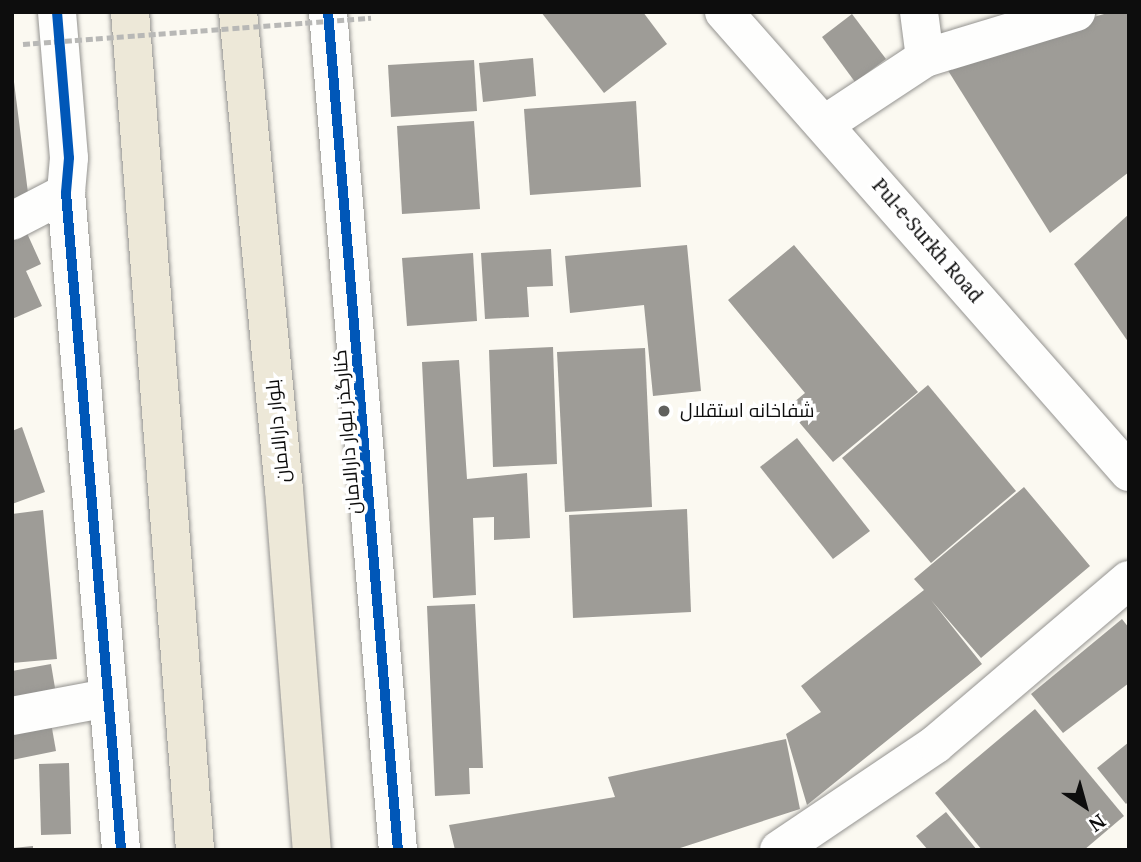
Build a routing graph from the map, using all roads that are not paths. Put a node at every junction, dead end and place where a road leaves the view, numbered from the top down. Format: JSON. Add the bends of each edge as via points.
{"nodes":[{"id":1,"x":57,"y":12,"type":"edge"},
{"id":2,"x":130,"y":12,"type":"edge"},
{"id":3,"x":238,"y":12,"type":"edge"},
{"id":4,"x":328,"y":12,"type":"edge"},
{"id":5,"x":724,"y":12,"type":"edge"},
{"id":6,"x":919,"y":12,"type":"edge"},
{"id":7,"x":1076,"y":12,"type":"edge"},
{"id":8,"x":925,"y":58,"type":"junction"},
{"id":9,"x":825,"y":124,"type":"junction"},
{"id":10,"x":66,"y":193,"type":"junction"},
{"id":11,"x":12,"y":222,"type":"edge"},
{"id":12,"x":1129,"y":472,"type":"edge"},
{"id":13,"x":1129,"y":580,"type":"edge"},
{"id":14,"x":107,"y":698,"type":"junction"},
{"id":15,"x":12,"y":716,"type":"edge"},
{"id":16,"x":121,"y":850,"type":"edge"},
{"id":17,"x":195,"y":850,"type":"edge"},
{"id":18,"x":312,"y":850,"type":"edge"},
{"id":19,"x":398,"y":850,"type":"edge"},
{"id":20,"x":779,"y":850,"type":"edge"}],
"edges":[{"from":1,"to":10,"type":"street","via":[[69,158]]},
{"from":2,"to":17,"type":"main road"},
{"from":3,"to":18,"type":"main road","name":"بلوار دارالامان","via":[[284,489]]},
{"from":4,"to":19,"type":"street","name":"کنارگذر بلوار دارالامان"},
{"from":5,"to":9,"type":"street","name":"Pul-e-Surkh Road"},
{"from":6,"to":8,"type":"street"},
{"from":7,"to":8,"type":"street"},
{"from":8,"to":9,"type":"street"},
{"from":9,"to":12,"type":"street","name":"Pul-e-Surkh Road"},
{"from":10,"to":11,"type":"street"},
{"from":10,"to":14,"type":"street"},
{"from":13,"to":20,"type":"street","via":[[936,744]]},
{"from":14,"to":15,"type":"street"},
{"from":14,"to":16,"type":"street"}]}
